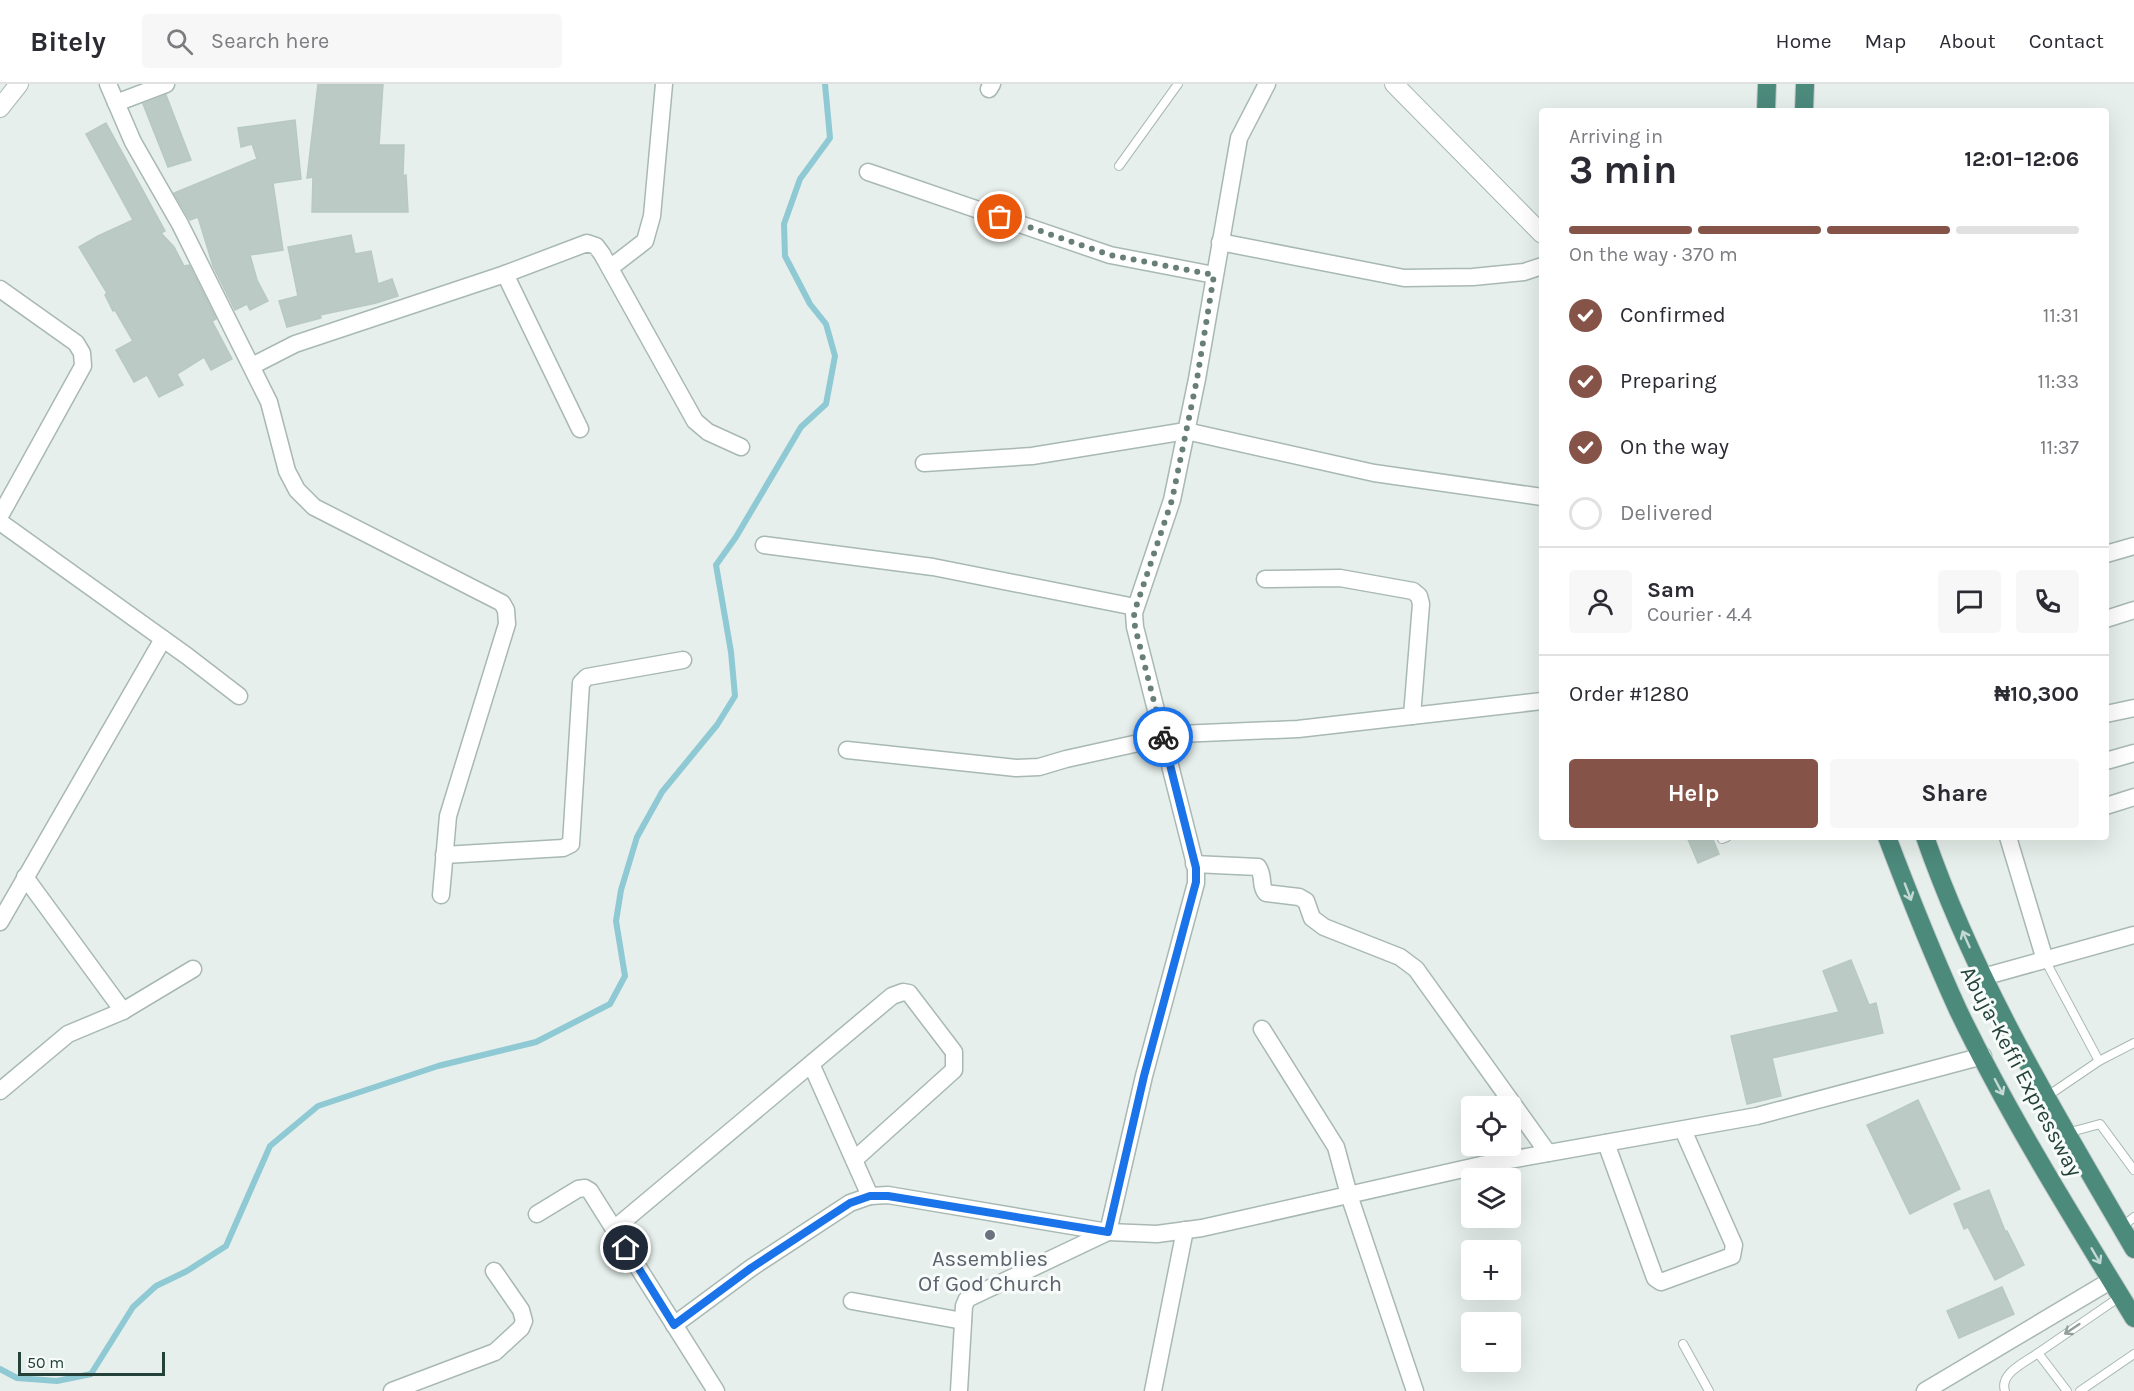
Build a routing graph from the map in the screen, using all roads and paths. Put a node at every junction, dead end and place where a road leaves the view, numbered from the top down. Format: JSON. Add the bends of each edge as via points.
{"nodes":[{"id":1,"x":19,"y":84,"type":"edge"},
{"id":2,"x":108,"y":84,"type":"edge"},
{"id":3,"x":166,"y":84,"type":"edge"},
{"id":4,"x":664,"y":84,"type":"edge"},
{"id":5,"x":1178,"y":84,"type":"edge"},
{"id":6,"x":1266,"y":84,"type":"edge"},
{"id":7,"x":1394,"y":84,"type":"edge"},
{"id":8,"x":1767,"y":84,"type":"edge"},
{"id":9,"x":1805,"y":84,"type":"edge"},
{"id":10,"x":116,"y":103,"type":"junction"},
{"id":11,"x":0,"y":108,"type":"edge"},
{"id":12,"x":1766,"y":108,"type":"edge"},
{"id":13,"x":1804,"y":108,"type":"edge"},
{"id":14,"x":1119,"y":166,"type":"dead end"},
{"id":15,"x":868,"y":172,"type":"dead end"},
{"id":16,"x":1539,"y":231,"type":"edge"},
{"id":17,"x":1220,"y":242,"type":"junction"},
{"id":18,"x":1539,"y":267,"type":"edge"},
{"id":19,"x":610,"y":268,"type":"junction"},
{"id":20,"x":505,"y":274,"type":"junction"},
{"id":21,"x":1214,"y":275,"type":"junction"},
{"id":22,"x":0,"y":289,"type":"edge"},
{"id":23,"x":252,"y":366,"type":"junction"},
{"id":24,"x":580,"y":429,"type":"dead end"},
{"id":25,"x":1186,"y":431,"type":"junction"},
{"id":26,"x":741,"y":447,"type":"dead end"},
{"id":27,"x":924,"y":463,"type":"dead end"},
{"id":28,"x":1539,"y":497,"type":"edge"},
{"id":29,"x":0,"y":516,"type":"edge"},
{"id":30,"x":0,"y":522,"type":"edge"},
{"id":31,"x":764,"y":545,"type":"dead end"},
{"id":32,"x":2134,"y":546,"type":"edge"},
{"id":33,"x":2109,"y":553,"type":"edge"},
{"id":34,"x":1265,"y":579,"type":"dead end"},
{"id":35,"x":1135,"y":607,"type":"junction"},
{"id":36,"x":2134,"y":610,"type":"edge"},
{"id":37,"x":2109,"y":618,"type":"edge"},
{"id":38,"x":163,"y":639,"type":"junction"},
{"id":39,"x":683,"y":660,"type":"dead end"},
{"id":40,"x":238,"y":696,"type":"dead end"},
{"id":41,"x":1539,"y":701,"type":"edge"},
{"id":42,"x":2134,"y":708,"type":"edge"},
{"id":43,"x":2109,"y":713,"type":"edge"},
{"id":44,"x":1412,"y":716,"type":"junction"},
{"id":45,"x":1163,"y":738,"type":"junction"},
{"id":46,"x":847,"y":750,"type":"dead end"},
{"id":47,"x":2134,"y":753,"type":"edge"},
{"id":48,"x":2109,"y":760,"type":"edge"},
{"id":49,"x":2134,"y":797,"type":"edge"},
{"id":50,"x":2109,"y":805,"type":"edge"},
{"id":51,"x":1888,"y":840,"type":"edge"},
{"id":52,"x":1926,"y":840,"type":"edge"},
{"id":53,"x":2011,"y":840,"type":"edge"},
{"id":54,"x":444,"y":855,"type":"junction"},
{"id":55,"x":1194,"y":864,"type":"junction"},
{"id":56,"x":25,"y":877,"type":"junction"},
{"id":57,"x":441,"y":895,"type":"dead end"},
{"id":58,"x":0,"y":922,"type":"edge"},
{"id":59,"x":2134,"y":935,"type":"edge"},
{"id":60,"x":2045,"y":960,"type":"junction"},
{"id":61,"x":193,"y":969,"type":"dead end"},
{"id":62,"x":1983,"y":977,"type":"junction"},
{"id":63,"x":123,"y":1011,"type":"junction"},
{"id":64,"x":1262,"y":1029,"type":"dead end"},
{"id":65,"x":2134,"y":1043,"type":"edge"},
{"id":66,"x":1983,"y":1056,"type":"junction"},
{"id":67,"x":2098,"y":1061,"type":"junction"},
{"id":68,"x":812,"y":1066,"type":"junction"},
{"id":69,"x":0,"y":1091,"type":"edge"},
{"id":70,"x":2046,"y":1098,"type":"junction"},
{"id":71,"x":1683,"y":1130,"type":"junction"},
{"id":72,"x":2065,"y":1134,"type":"junction"},
{"id":73,"x":1605,"y":1143,"type":"junction"},
{"id":74,"x":1548,"y":1153,"type":"junction"},
{"id":75,"x":854,"y":1160,"type":"junction"},
{"id":76,"x":2134,"y":1170,"type":"edge"},
{"id":77,"x":1349,"y":1195,"type":"junction"},
{"id":78,"x":870,"y":1196,"type":"junction"},
{"id":79,"x":537,"y":1214,"type":"dead end"},
{"id":80,"x":2128,"y":1222,"type":"edge"},
{"id":81,"x":614,"y":1229,"type":"junction"},
{"id":82,"x":1185,"y":1230,"type":"junction"},
{"id":83,"x":1108,"y":1232,"type":"junction"},
{"id":84,"x":2134,"y":1249,"type":"edge"},
{"id":85,"x":495,"y":1271,"type":"dead end"},
{"id":86,"x":2110,"y":1281,"type":"junction"},
{"id":87,"x":2121,"y":1296,"type":"junction"},
{"id":88,"x":852,"y":1301,"type":"dead end"},
{"id":89,"x":2134,"y":1318,"type":"edge"},
{"id":90,"x":963,"y":1321,"type":"junction"},
{"id":91,"x":674,"y":1325,"type":"junction"},
{"id":92,"x":1683,"y":1344,"type":"dead end"},
{"id":93,"x":2038,"y":1353,"type":"junction"},
{"id":94,"x":2134,"y":1354,"type":"edge"},
{"id":95,"x":392,"y":1391,"type":"edge"},
{"id":96,"x":716,"y":1391,"type":"edge"},
{"id":97,"x":959,"y":1391,"type":"edge"},
{"id":98,"x":1153,"y":1391,"type":"edge"},
{"id":99,"x":1415,"y":1391,"type":"edge"},
{"id":100,"x":1709,"y":1391,"type":"edge"},
{"id":101,"x":1925,"y":1391,"type":"edge"},
{"id":102,"x":2005,"y":1391,"type":"edge"},
{"id":103,"x":2067,"y":1391,"type":"edge"},
{"id":104,"x":2080,"y":1391,"type":"edge"}],
"edges":[{"from":1,"to":11,"type":"street"},
{"from":2,"to":10,"type":"street"},
{"from":3,"to":10,"type":"street"},
{"from":4,"to":19,"type":"street","via":[[652,216],[645,241]]},
{"from":5,"to":14,"type":"lane"},
{"from":6,"to":17,"type":"street","via":[[1239,138]]},
{"from":7,"to":16,"type":"street"},
{"from":8,"to":12,"type":"highway"},
{"from":9,"to":13,"type":"highway"},
{"from":10,"to":23,"type":"street"},
{"from":15,"to":21,"type":"street","via":[[1110,255]]},
{"from":17,"to":18,"type":"street","via":[[1404,278],[1473,277]]},
{"from":17,"to":21,"type":"street"},
{"from":19,"to":20,"type":"street","via":[[596,246],[587,243]]},
{"from":19,"to":26,"type":"street","via":[[695,421],[708,432]]},
{"from":20,"to":23,"type":"street","via":[[295,344]]},
{"from":20,"to":24,"type":"street"},
{"from":21,"to":25,"type":"street"},
{"from":22,"to":29,"type":"street","via":[[76,343],[83,366]]},
{"from":23,"to":54,"type":"street","via":[[269,402],[287,471],[297,490],[314,507],[502,603],[506,610],[507,624],[448,816]]},
{"from":25,"to":27,"type":"street","via":[[1032,456]]},
{"from":25,"to":28,"type":"street","via":[[1374,473]]},
{"from":25,"to":35,"type":"street","via":[[1172,500]]},
{"from":30,"to":38,"type":"street"},
{"from":31,"to":35,"type":"street","via":[[933,567]]},
{"from":32,"to":33,"type":"street"},
{"from":34,"to":44,"type":"street","via":[[1340,578],[1413,591],[1419,596]]},
{"from":35,"to":45,"type":"street","via":[[1135,627]]},
{"from":36,"to":37,"type":"street"},
{"from":38,"to":40,"type":"street"},
{"from":38,"to":56,"type":"street"},
{"from":39,"to":54,"type":"street","via":[[587,677],[581,683],[571,844],[563,848]]},
{"from":41,"to":44,"type":"street"},
{"from":42,"to":43,"type":"street"},
{"from":44,"to":45,"type":"street"},
{"from":45,"to":46,"type":"street","via":[[1039,767],[1016,768]]},
{"from":45,"to":55,"type":"street"},
{"from":47,"to":48,"type":"street"},
{"from":49,"to":50,"type":"street"},
{"from":51,"to":66,"type":"highway","name":"Abuja-Keffi Expressway","one_way":true,"via":[[1919,921]]},
{"from":62,"to":52,"type":"highway","name":"Abuja-Keffi Expressway","one_way":true},
{"from":53,"to":60,"type":"street"},
{"from":54,"to":57,"type":"street"},
{"from":55,"to":74,"type":"street","via":[[1258,867],[1266,893],[1299,897],[1306,901],[1312,918],[1324,927],[1400,957],[1416,969]]},
{"from":55,"to":83,"type":"street","via":[[1196,882],[1144,1076]]},
{"from":56,"to":58,"type":"street"},
{"from":56,"to":63,"type":"street"},
{"from":59,"to":60,"type":"street"},
{"from":60,"to":62,"type":"street"},
{"from":60,"to":67,"type":"lane"},
{"from":61,"to":63,"type":"street"},
{"from":62,"to":70,"type":"highway","name":"Abuja-Keffi Expressway"},
{"from":63,"to":69,"type":"street","via":[[68,1034]]},
{"from":64,"to":77,"type":"street","via":[[1336,1147]]},
{"from":65,"to":67,"type":"lane"},
{"from":66,"to":71,"type":"street","via":[[1757,1116]]},
{"from":66,"to":86,"type":"highway","name":"Abuja-Keffi Expressway","one_way":true},
{"from":67,"to":70,"type":"lane"},
{"from":68,"to":75,"type":"street"},
{"from":68,"to":75,"type":"street","via":[[892,996],[903,992],[909,993],[954,1052],[954,1070]]},
{"from":68,"to":81,"type":"street"},
{"from":70,"to":72,"type":"highway","name":"Abuja-Keffi Expressway"},
{"from":71,"to":73,"type":"street"},
{"from":71,"to":73,"type":"street","via":[[1734,1252],[1660,1282],[1655,1278]]},
{"from":72,"to":76,"type":"lane","via":[[2100,1124]]},
{"from":72,"to":80,"type":"highway","name":"Abuja-Keffi Expressway"},
{"from":73,"to":74,"type":"street"},
{"from":74,"to":77,"type":"street"},
{"from":75,"to":78,"type":"street"},
{"from":77,"to":82,"type":"street"},
{"from":77,"to":99,"type":"street"},
{"from":78,"to":83,"type":"street"},
{"from":78,"to":91,"type":"street","via":[[850,1203],[751,1268]]},
{"from":79,"to":81,"type":"street","via":[[585,1188]]},
{"from":80,"to":84,"type":"highway","name":"Abuja-Keffi Expressway"},
{"from":81,"to":91,"type":"street"},
{"from":82,"to":83,"type":"street"},
{"from":82,"to":98,"type":"street"},
{"from":83,"to":90,"type":"street","via":[[970,1296],[964,1306]]},
{"from":85,"to":95,"type":"street","via":[[520,1310],[524,1321],[520,1328],[495,1352]]},
{"from":86,"to":87,"type":"highway","name":"Abuja-Keffi Expressway"},
{"from":86,"to":101,"type":"street"},
{"from":87,"to":89,"type":"highway","name":"Abuja-Keffi Expressway"},
{"from":87,"to":93,"type":"lane","one_way":true},
{"from":88,"to":90,"type":"street"},
{"from":90,"to":97,"type":"street"},
{"from":91,"to":96,"type":"street"},
{"from":92,"to":100,"type":"lane"},
{"from":93,"to":102,"type":"lane","via":[[2007,1376]]},
{"from":93,"to":103,"type":"lane"},
{"from":94,"to":104,"type":"lane"}]}
